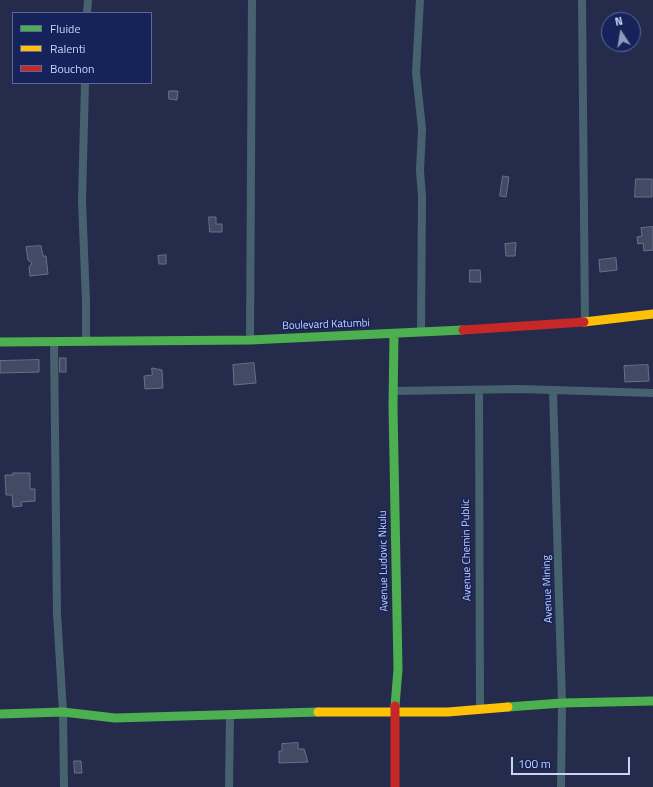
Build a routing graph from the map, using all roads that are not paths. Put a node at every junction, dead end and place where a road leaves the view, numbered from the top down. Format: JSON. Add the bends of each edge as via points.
{"nodes":[{"id":1,"x":88,"y":0,"type":"edge"},
{"id":2,"x":252,"y":0,"type":"edge"},
{"id":3,"x":420,"y":0,"type":"edge"},
{"id":4,"x":582,"y":0,"type":"edge"},
{"id":5,"x":87,"y":12,"type":"edge"},
{"id":6,"x":85,"y":84,"type":"edge"},
{"id":7,"x":653,"y":314,"type":"edge"},
{"id":8,"x":585,"y":322,"type":"junction"},
{"id":9,"x":421,"y":331,"type":"junction"},
{"id":10,"x":394,"y":334,"type":"junction"},
{"id":11,"x":250,"y":340,"type":"junction"},
{"id":12,"x":0,"y":342,"type":"edge"},
{"id":13,"x":54,"y":342,"type":"junction"},
{"id":14,"x":86,"y":342,"type":"junction"},
{"id":15,"x":553,"y":390,"type":"junction"},
{"id":16,"x":393,"y":391,"type":"junction"},
{"id":17,"x":479,"y":391,"type":"junction"},
{"id":18,"x":653,"y":393,"type":"edge"},
{"id":19,"x":653,"y":701,"type":"edge"},
{"id":20,"x":562,"y":703,"type":"junction"},
{"id":21,"x":480,"y":709,"type":"junction"},
{"id":22,"x":63,"y":712,"type":"junction"},
{"id":23,"x":395,"y":713,"type":"junction"},
{"id":24,"x":0,"y":714,"type":"edge"},
{"id":25,"x":230,"y":715,"type":"junction"},
{"id":26,"x":64,"y":787,"type":"edge"},
{"id":27,"x":228,"y":787,"type":"edge"},
{"id":28,"x":396,"y":787,"type":"edge"},
{"id":29,"x":561,"y":787,"type":"edge"}],
"edges":[{"from":1,"to":5,"type":"street"},
{"from":2,"to":11,"type":"street"},
{"from":3,"to":9,"type":"street","via":[[416,72],[422,129]]},
{"from":4,"to":8,"type":"street"},
{"from":6,"to":14,"type":"street","via":[[82,201]]},
{"from":7,"to":8,"type":"street","name":"Boulevard Katumbi"},
{"from":8,"to":9,"type":"street","name":"Boulevard Katumbi"},
{"from":9,"to":10,"type":"street","name":"Boulevard Katumbi"},
{"from":10,"to":11,"type":"street","name":"Boulevard Katumbi"},
{"from":10,"to":16,"type":"street","name":"Avenue Ludovic Nkulu"},
{"from":11,"to":14,"type":"street","name":"Boulevard Katumbi"},
{"from":12,"to":13,"type":"street","name":"Boulevard Katumbi"},
{"from":13,"to":14,"type":"street","name":"Boulevard Katumbi"},
{"from":13,"to":22,"type":"street","via":[[57,605]]},
{"from":15,"to":17,"type":"street"},
{"from":15,"to":18,"type":"street"},
{"from":15,"to":20,"type":"street","name":"Avenue Mining"},
{"from":16,"to":17,"type":"street"},
{"from":16,"to":23,"type":"street","name":"Avenue Ludovic Nkulu","via":[[398,669]]},
{"from":17,"to":21,"type":"street","name":"Avenue Chemin Public"},
{"from":19,"to":20,"type":"street"},
{"from":20,"to":21,"type":"street"},
{"from":20,"to":29,"type":"street","name":"Avenue Mining"},
{"from":21,"to":23,"type":"street"},
{"from":22,"to":24,"type":"street"},
{"from":22,"to":25,"type":"street","via":[[114,718]]},
{"from":22,"to":26,"type":"street"},
{"from":23,"to":25,"type":"street"},
{"from":23,"to":28,"type":"street","name":"Avenue Ludovic Nkulu"},
{"from":25,"to":27,"type":"street"}]}
